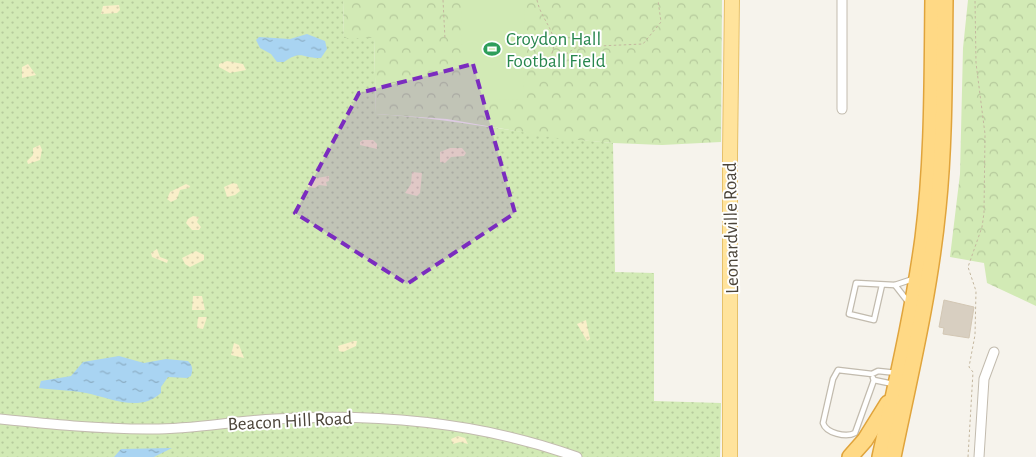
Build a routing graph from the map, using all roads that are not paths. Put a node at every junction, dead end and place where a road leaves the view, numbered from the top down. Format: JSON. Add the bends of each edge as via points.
{"nodes":[{"id":1,"x":732,"y":0,"type":"edge"},
{"id":2,"x":842,"y":0,"type":"edge"},
{"id":3,"x":933,"y":0,"type":"edge"},
{"id":4,"x":945,"y":0,"type":"edge"},
{"id":5,"x":842,"y":109,"type":"dead end"},
{"id":6,"x":917,"y":277,"type":"junction"},
{"id":7,"x":882,"y":284,"type":"junction"},
{"id":8,"x":895,"y":285,"type":"junction"},
{"id":9,"x":912,"y":307,"type":"junction"},
{"id":10,"x":994,"y":352,"type":"dead end"},
{"id":11,"x":872,"y":374,"type":"junction"},
{"id":12,"x":874,"y":380,"type":"junction"},
{"id":13,"x":896,"y":384,"type":"junction"},
{"id":14,"x":0,"y":419,"type":"edge"},
{"id":15,"x":577,"y":457,"type":"edge"},
{"id":16,"x":730,"y":457,"type":"edge"},
{"id":17,"x":850,"y":457,"type":"edge"},
{"id":18,"x":880,"y":457,"type":"edge"},
{"id":19,"x":893,"y":457,"type":"edge"},
{"id":20,"x":979,"y":457,"type":"edge"}],
"edges":[{"from":1,"to":16,"type":"main road","name":"Leonardville Road"},
{"from":2,"to":5,"type":"street"},
{"from":3,"to":6,"type":"highway","via":[[929,166]]},
{"from":4,"to":19,"type":"highway","via":[[938,210],[925,303]]},
{"from":6,"to":8,"type":"lane"},
{"from":6,"to":9,"type":"highway"},
{"from":7,"to":7,"type":"lane","via":[[856,283],[849,314],[874,320]]},
{"from":7,"to":8,"type":"lane"},
{"from":8,"to":9,"type":"lane"},
{"from":9,"to":13,"type":"highway"},
{"from":10,"to":20,"type":"street","via":[[984,379]]},
{"from":11,"to":12,"type":"lane"},
{"from":11,"to":12,"type":"lane","via":[[838,370],[833,379],[824,426],[847,436],[855,433]]},
{"from":11,"to":13,"type":"lane","via":[[878,371]]},
{"from":12,"to":13,"type":"lane"},
{"from":13,"to":17,"type":"highway","via":[[865,440]]},
{"from":13,"to":18,"type":"highway"},
{"from":14,"to":15,"type":"street","name":"Beacon Hill Road","via":[[148,429],[292,418],[397,418],[485,432]]}]}
